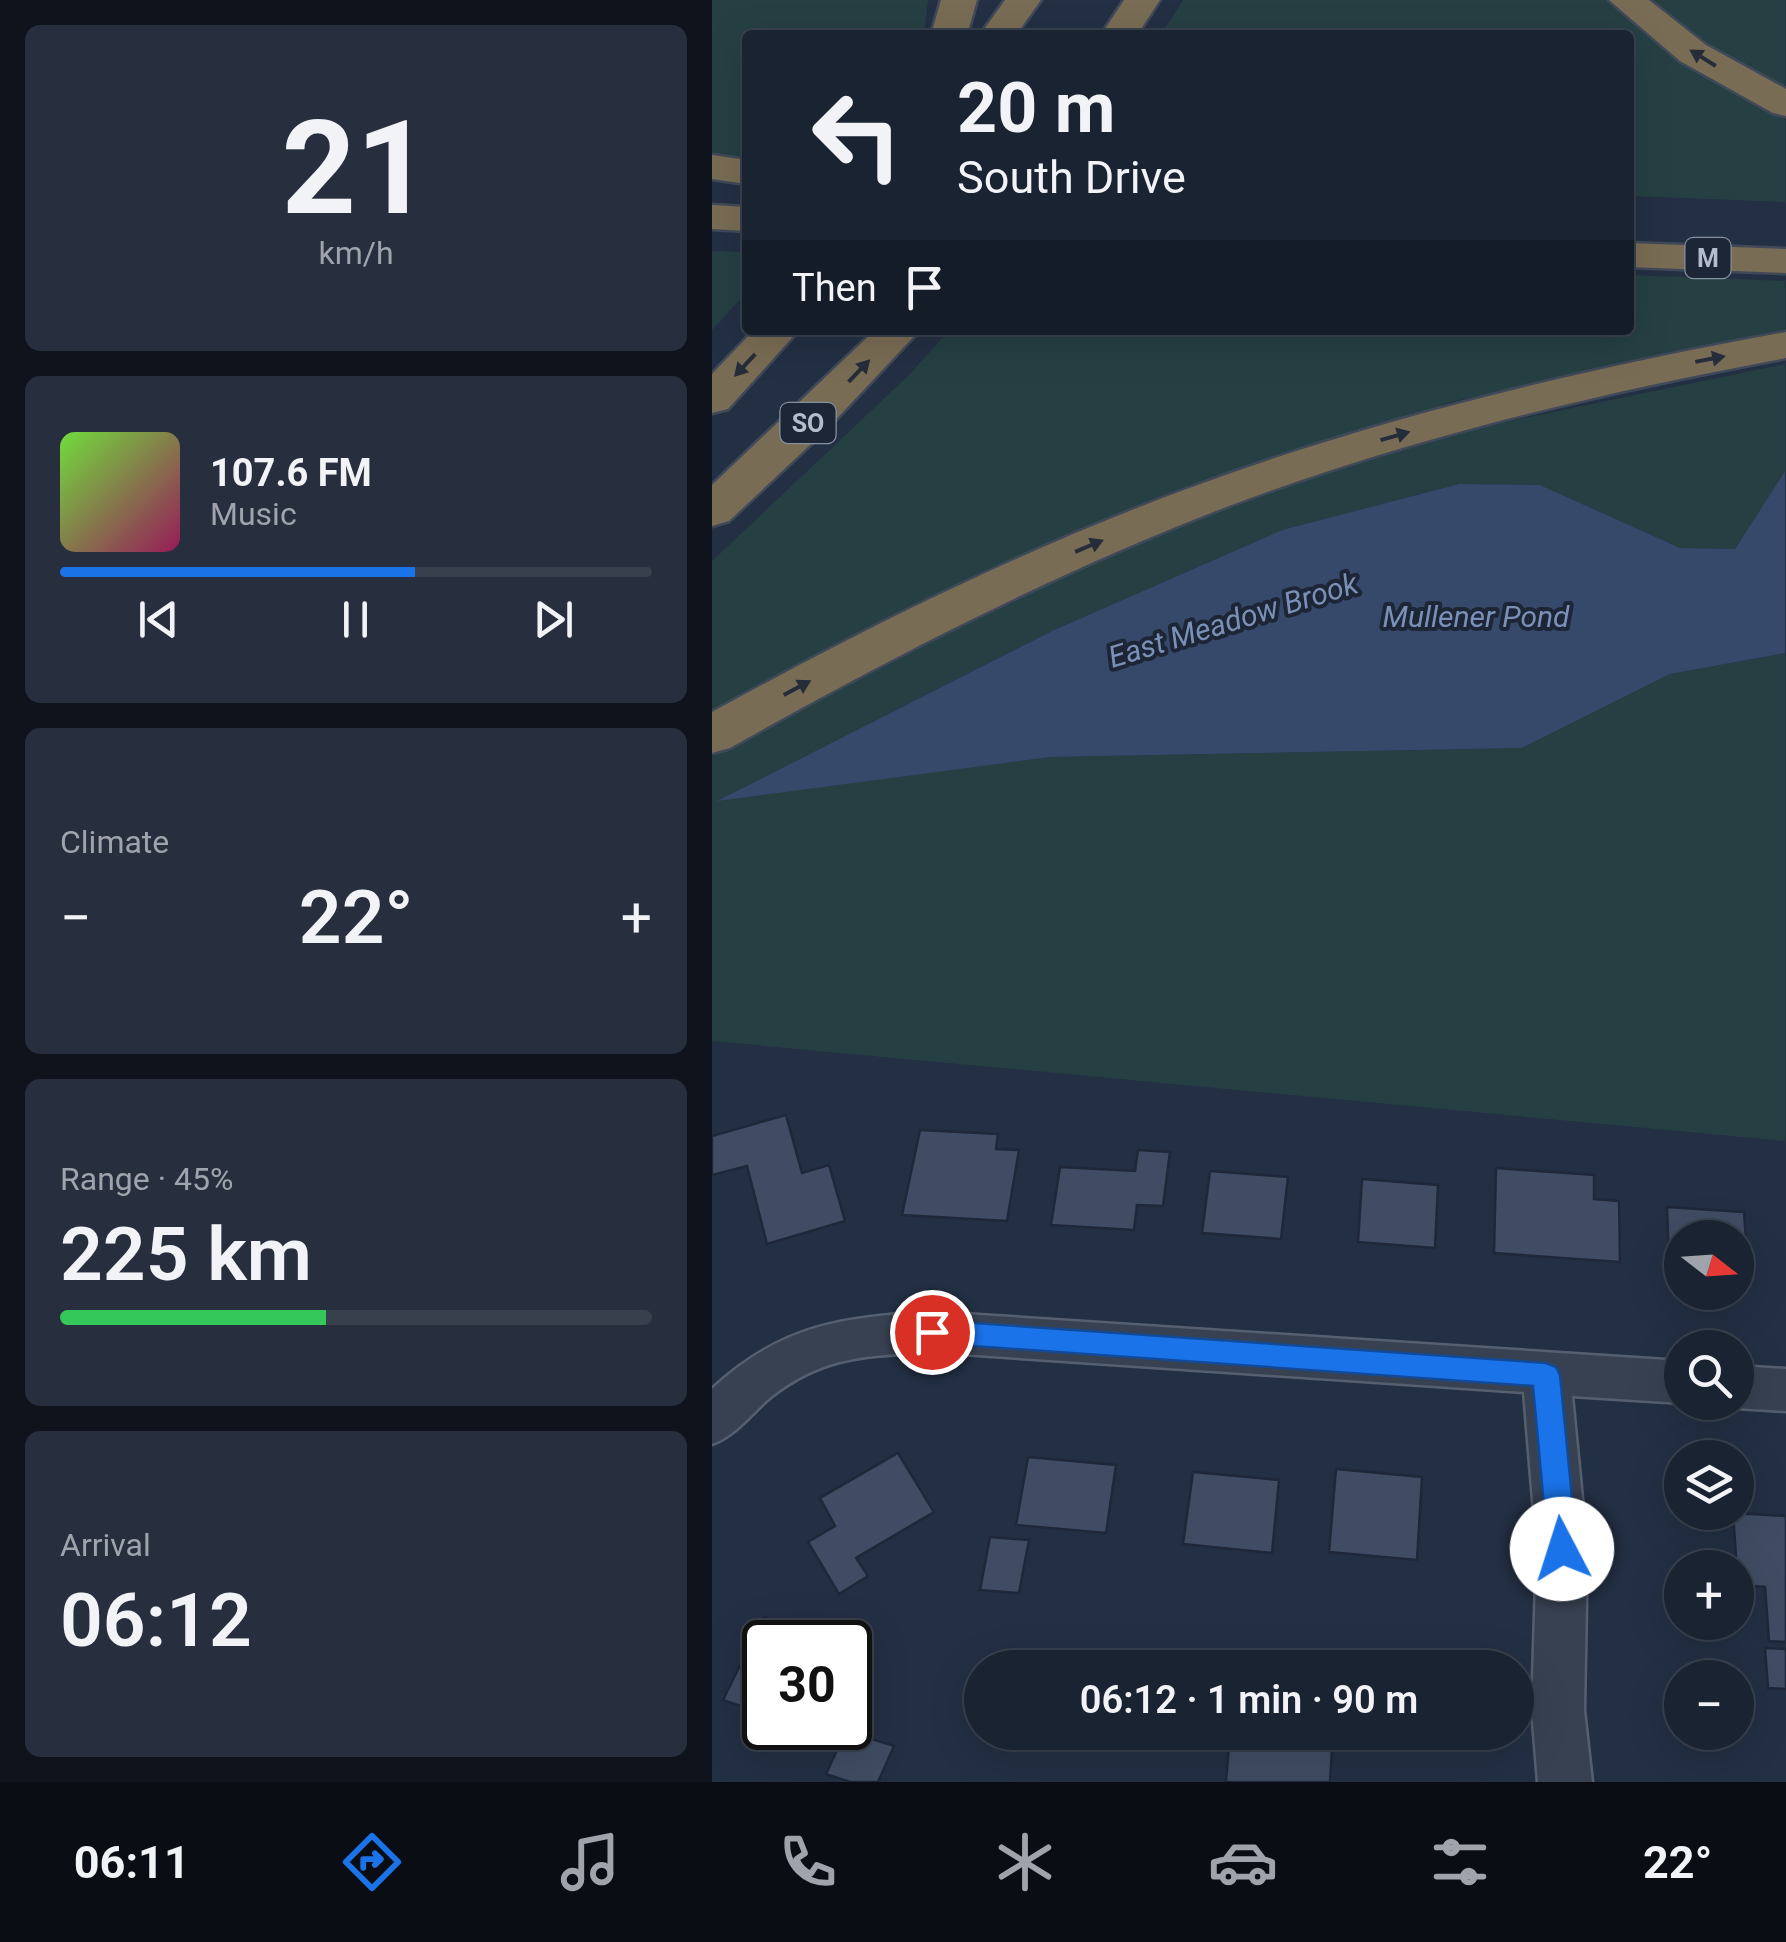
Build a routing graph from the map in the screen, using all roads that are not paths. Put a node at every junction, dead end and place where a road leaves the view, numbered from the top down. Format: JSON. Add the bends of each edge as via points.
{"nodes":[{"id":1,"x":958,"y":0,"type":"edge"},
{"id":2,"x":1023,"y":0,"type":"edge"},
{"id":3,"x":1142,"y":0,"type":"edge"},
{"id":4,"x":1627,"y":0,"type":"edge"},
{"id":5,"x":950,"y":30,"type":"edge"},
{"id":6,"x":1002,"y":30,"type":"edge"},
{"id":7,"x":1123,"y":30,"type":"edge"},
{"id":8,"x":1786,"y":105,"type":"edge"},
{"id":9,"x":712,"y":167,"type":"edge"},
{"id":10,"x":742,"y":171,"type":"edge"},
{"id":11,"x":712,"y":186,"type":"edge"},
{"id":12,"x":742,"y":187,"type":"edge"},
{"id":13,"x":712,"y":217,"type":"edge"},
{"id":14,"x":1634,"y":219,"type":"edge"},
{"id":15,"x":742,"y":222,"type":"edge"},
{"id":16,"x":742,"y":223,"type":"edge"},
{"id":17,"x":1786,"y":224,"type":"edge"},
{"id":18,"x":712,"y":226,"type":"edge"},
{"id":19,"x":1634,"y":256,"type":"edge"},
{"id":20,"x":1786,"y":261,"type":"edge"},
{"id":21,"x":773,"y":335,"type":"edge"},
{"id":22,"x":894,"y":335,"type":"edge"},
{"id":23,"x":1786,"y":345,"type":"edge"},
{"id":24,"x":712,"y":400,"type":"edge"},
{"id":25,"x":712,"y":511,"type":"edge"},
{"id":26,"x":712,"y":735,"type":"edge"},
{"id":27,"x":1546,"y":1375,"type":"junction"},
{"id":28,"x":1664,"y":1381,"type":"edge"},
{"id":29,"x":1754,"y":1387,"type":"edge"},
{"id":30,"x":1786,"y":1390,"type":"edge"},
{"id":31,"x":712,"y":1422,"type":"edge"},
{"id":32,"x":1564,"y":1782,"type":"edge"}],
"edges":[{"from":1,"to":5,"type":"highway"},
{"from":2,"to":6,"type":"highway"},
{"from":3,"to":7,"type":"highway"},
{"from":8,"to":4,"type":"highway","one_way":true,"via":[[1693,53]]},
{"from":9,"to":10,"type":"highway"},
{"from":11,"to":12,"type":"highway"},
{"from":13,"to":15,"type":"highway"},
{"from":14,"to":17,"type":"highway","number":"M"},
{"from":16,"to":18,"type":"highway"},
{"from":19,"to":20,"type":"highway","number":"M"},
{"from":21,"to":24,"type":"highway","one_way":true},
{"from":25,"to":22,"type":"highway","number":"SO","one_way":true},
{"from":26,"to":23,"type":"highway","one_way":true,"via":[[940,614],[1206,498],[1488,409]]},
{"from":27,"to":28,"type":"street"},
{"from":27,"to":31,"type":"street","via":[[932,1332],[844,1338],[773,1367]]},
{"from":27,"to":32,"type":"street","via":[[1562,1549],[1558,1710]]},
{"from":29,"to":30,"type":"street"}]}
